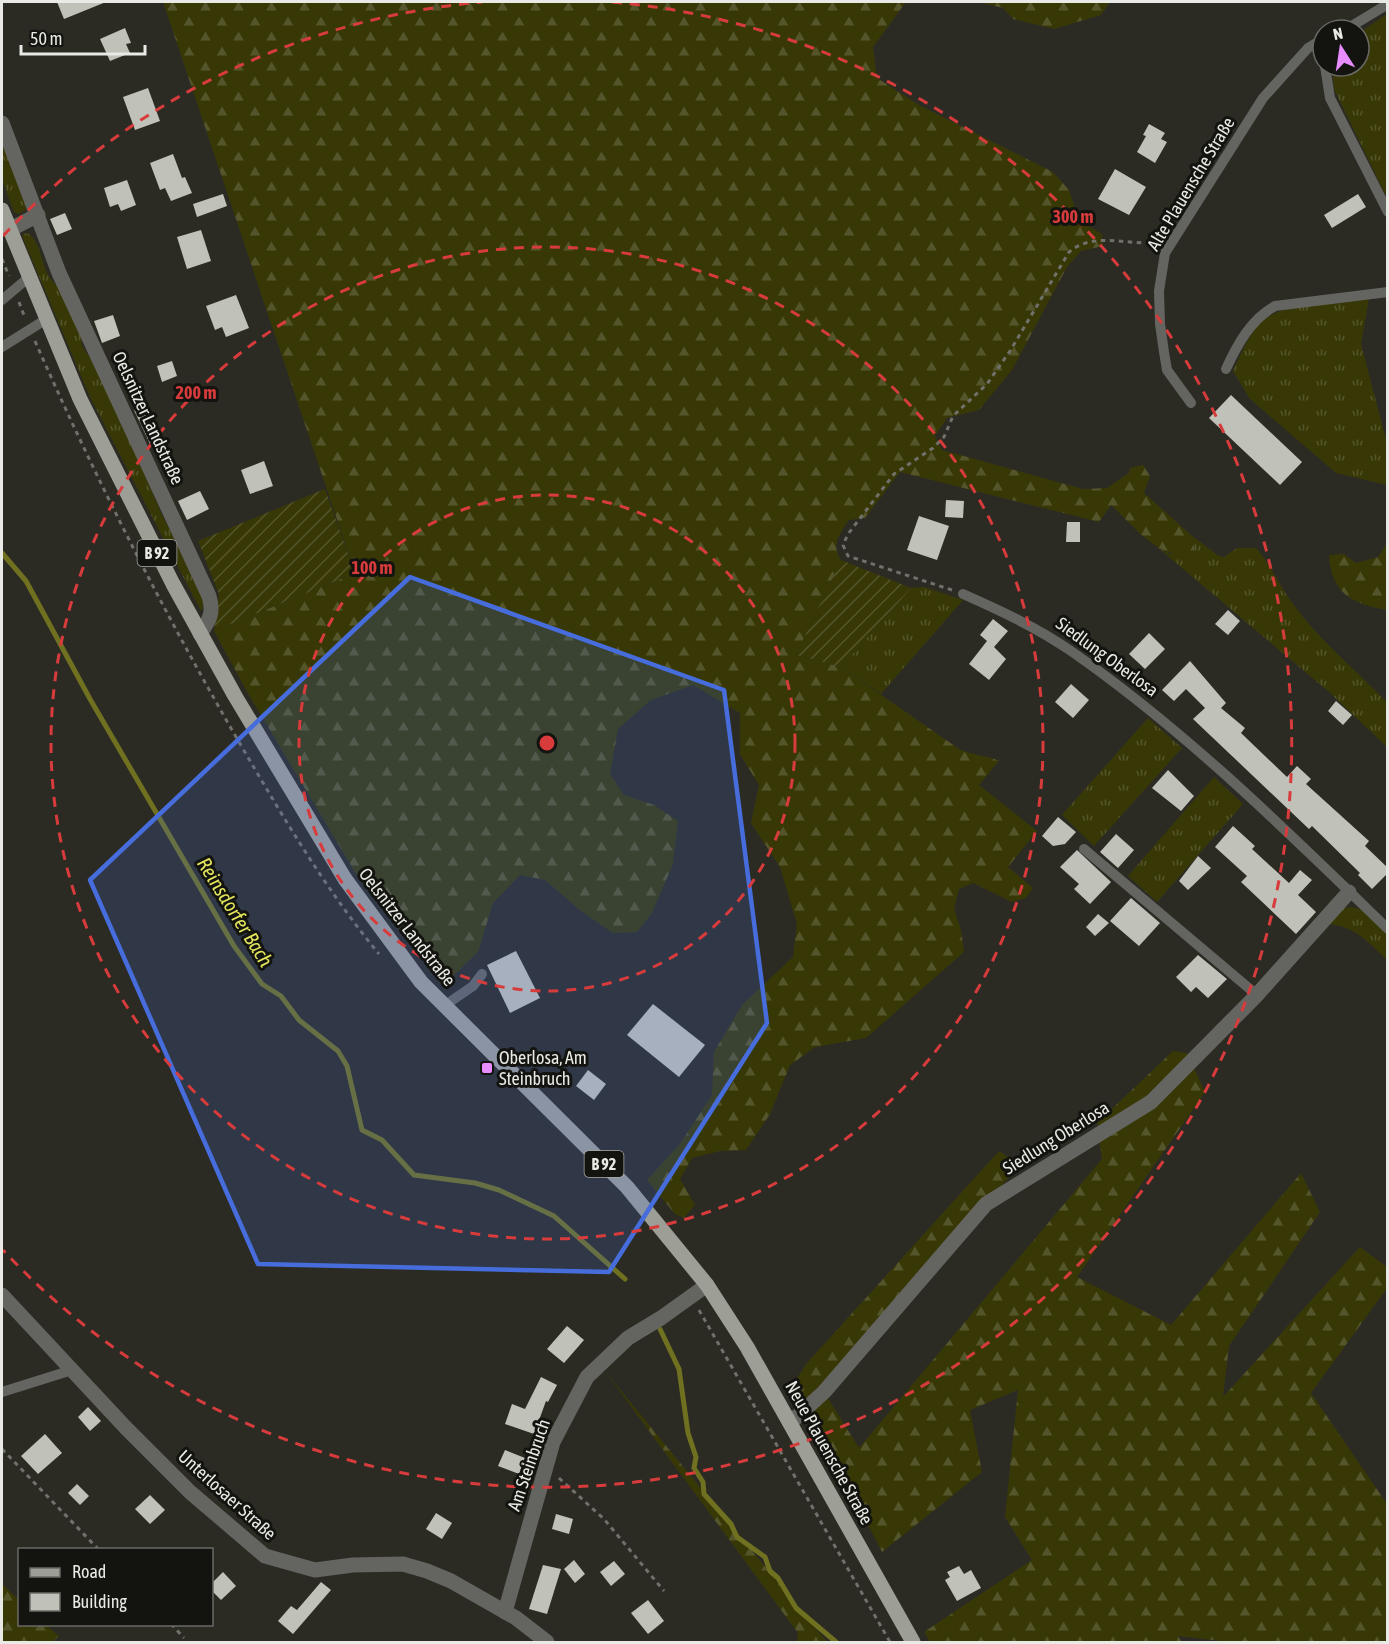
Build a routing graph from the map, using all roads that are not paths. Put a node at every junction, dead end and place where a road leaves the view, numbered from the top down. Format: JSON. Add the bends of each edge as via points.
{"nodes":[{"id":1,"x":1388,"y":4,"type":"edge"},
{"id":2,"x":1365,"y":18,"type":"edge"},
{"id":3,"x":1311,"y":46,"type":"edge"},
{"id":4,"x":1327,"y":78,"type":"edge"},
{"id":5,"x":2,"y":123,"type":"edge"},
{"id":6,"x":2,"y":210,"type":"edge"},
{"id":7,"x":1388,"y":212,"type":"edge"},
{"id":8,"x":38,"y":215,"type":"junction"},
{"id":9,"x":9,"y":230,"type":"junction"},
{"id":10,"x":28,"y":278,"type":"junction"},
{"id":11,"x":1388,"y":292,"type":"edge"},
{"id":12,"x":2,"y":300,"type":"edge"},
{"id":13,"x":45,"y":320,"type":"junction"},
{"id":14,"x":2,"y":347,"type":"edge"},
{"id":15,"x":1226,"y":369,"type":"dead end"},
{"id":16,"x":1191,"y":404,"type":"dead end"},
{"id":17,"x":963,"y":594,"type":"road end"},
{"id":18,"x":200,"y":634,"type":"junction"},
{"id":19,"x":1084,"y":849,"type":"dead end"},
{"id":20,"x":1349,"y":892,"type":"junction"},
{"id":21,"x":1388,"y":929,"type":"edge"},
{"id":22,"x":482,"y":974,"type":"dead end"},
{"id":23,"x":1257,"y":994,"type":"junction"},
{"id":24,"x":444,"y":1006,"type":"junction"},
{"id":25,"x":707,"y":1285,"type":"junction"},
{"id":26,"x":2,"y":1295,"type":"edge"},
{"id":27,"x":69,"y":1371,"type":"junction"},
{"id":28,"x":2,"y":1392,"type":"edge"},
{"id":29,"x":790,"y":1423,"type":"junction"},
{"id":30,"x":505,"y":1612,"type":"junction"},
{"id":31,"x":547,"y":1642,"type":"edge"},
{"id":32,"x":913,"y":1642,"type":"edge"}],
"edges":[{"from":1,"to":2,"type":"lane"},
{"from":3,"to":16,"type":"lane","name":"Alte Plauensche Straße","via":[[1263,98],[1165,253],[1160,271],[1160,324],[1167,370]]},
{"from":4,"to":7,"type":"lane","via":[[1330,98]]},
{"from":5,"to":8,"type":"street","name":"Oelsnitzer Landstraße"},
{"from":6,"to":9,"type":"main road","name":"Oelsnitzer Landstraße","number":"B 92"},
{"from":8,"to":9,"type":"street"},
{"from":8,"to":18,"type":"street","name":"Oelsnitzer Landstraße","via":[[59,273],[209,596],[212,617]]},
{"from":9,"to":10,"type":"main road","name":"Oelsnitzer Landstraße","number":"B 92"},
{"from":10,"to":12,"type":"lane"},
{"from":10,"to":13,"type":"main road","name":"Oelsnitzer Landstraße","number":"B 92"},
{"from":11,"to":15,"type":"lane","via":[[1275,306],[1264,312],[1243,337]]},
{"from":13,"to":14,"type":"lane"},
{"from":13,"to":18,"type":"main road","name":"Oelsnitzer Landstraße","number":"B 92","via":[[119,478]]},
{"from":17,"to":20,"type":"lane","name":"Siedlung Oberlosa","via":[[1005,613],[1089,664],[1243,789]]},
{"from":18,"to":24,"type":"main road","name":"Oelsnitzer Landstraße","number":"B 92","via":[[345,879],[420,982]]},
{"from":19,"to":23,"type":"lane"},
{"from":20,"to":21,"type":"lane","name":"Siedlung Oberlosa"},
{"from":20,"to":23,"type":"street","name":"Siedlung Oberlosa"},
{"from":22,"to":24,"type":"lane","via":[[473,986]]},
{"from":23,"to":29,"type":"street","name":"Siedlung Oberlosa","via":[[1151,1102],[986,1204],[824,1392]]},
{"from":24,"to":25,"type":"main road","name":"Oelsnitzer Landstraße","number":"B 92","via":[[627,1187]]},
{"from":25,"to":29,"type":"main road","name":"Neue Plauensche Straße","number":"B 92"},
{"from":25,"to":30,"type":"street","name":"Am Steinbruch","via":[[628,1338],[587,1377],[553,1442]]},
{"from":26,"to":27,"type":"street","name":"Unterlosaer Straße"},
{"from":27,"to":28,"type":"lane"},
{"from":27,"to":30,"type":"street","name":"Unterlosaer Straße","via":[[190,1491],[265,1556],[315,1570],[403,1564],[451,1581]]},
{"from":29,"to":32,"type":"main road","name":"Neue Plauensche Straße","number":"B 92"},
{"from":30,"to":31,"type":"street","name":"Unterlosaer Straße"}]}
